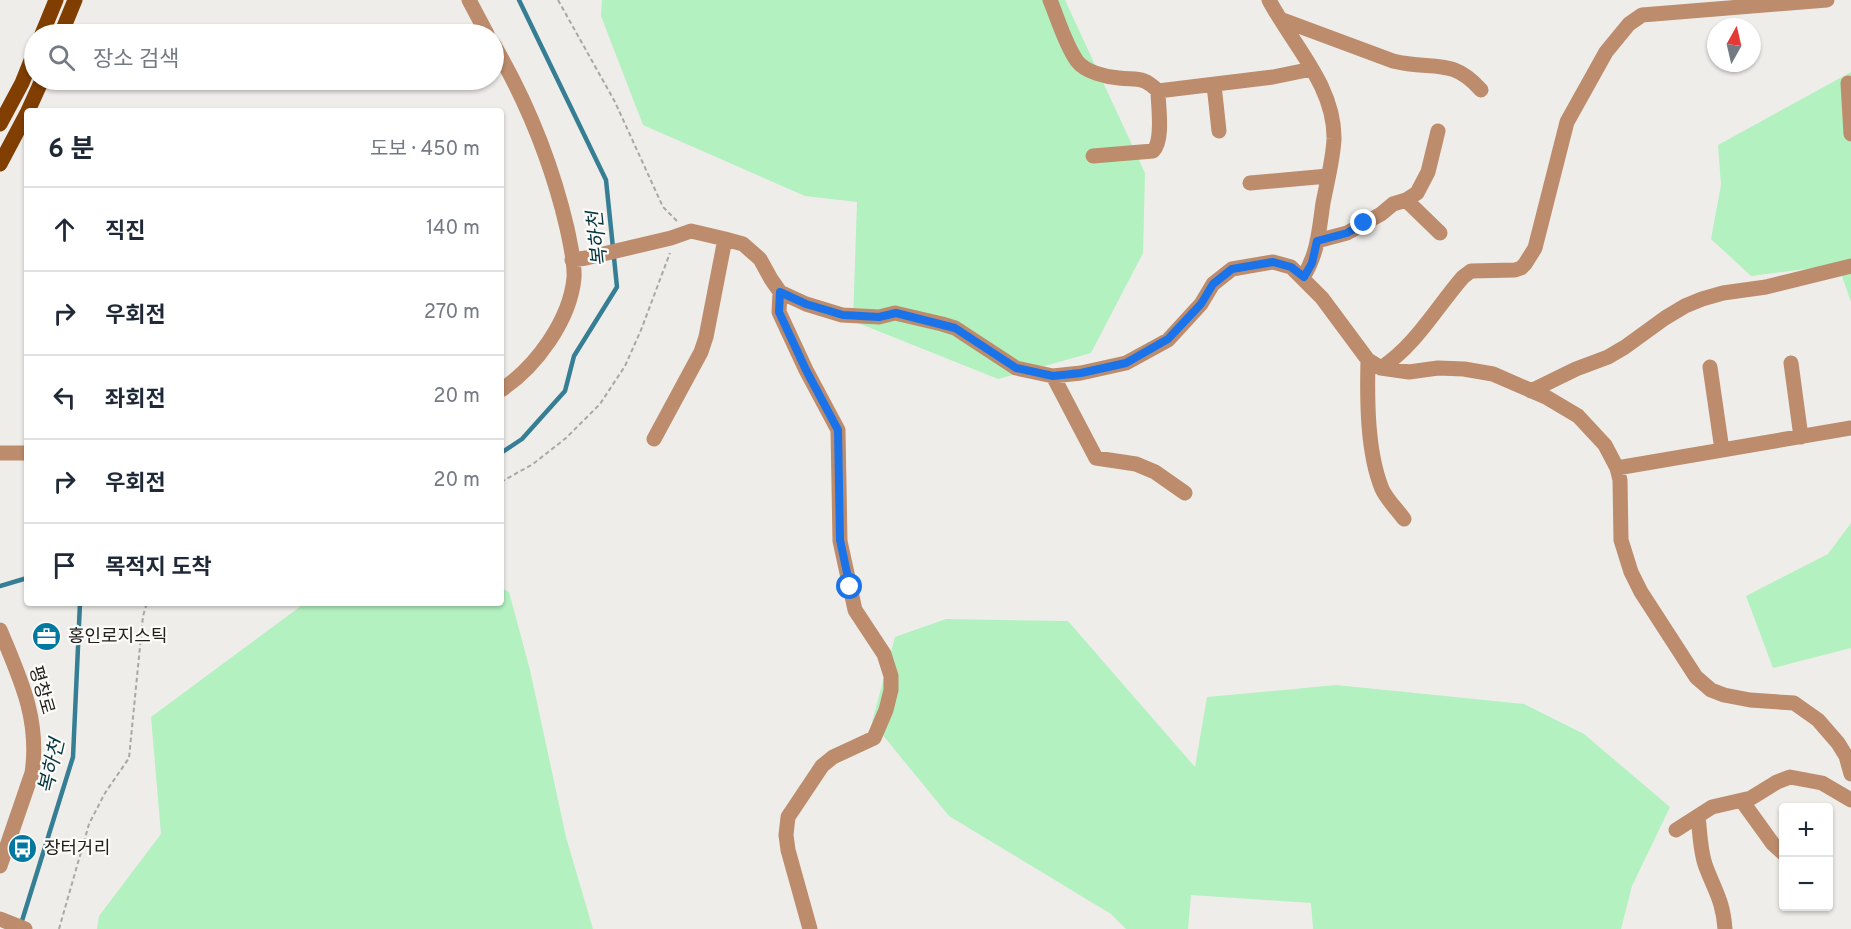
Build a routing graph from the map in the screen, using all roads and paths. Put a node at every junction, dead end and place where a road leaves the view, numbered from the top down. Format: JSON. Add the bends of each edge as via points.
{"nodes":[{"id":1,"x":56,"y":0,"type":"edge"},
{"id":2,"x":75,"y":0,"type":"edge"},
{"id":3,"x":469,"y":0,"type":"edge"},
{"id":4,"x":558,"y":0,"type":"edge"},
{"id":5,"x":1050,"y":0,"type":"edge"},
{"id":6,"x":1269,"y":0,"type":"edge"},
{"id":7,"x":1827,"y":0,"type":"edge"},
{"id":8,"x":1280,"y":19,"type":"junction"},
{"id":9,"x":46,"y":24,"type":"edge"},
{"id":10,"x":65,"y":24,"type":"edge"},
{"id":11,"x":482,"y":24,"type":"edge"},
{"id":12,"x":504,"y":65,"type":"edge"},
{"id":13,"x":1312,"y":69,"type":"junction"},
{"id":14,"x":24,"y":78,"type":"edge"},
{"id":15,"x":1848,"y":83,"type":"dead end"},
{"id":16,"x":1214,"y":85,"type":"junction"},
{"id":17,"x":38,"y":90,"type":"edge"},
{"id":18,"x":1481,"y":90,"type":"dead end"},
{"id":19,"x":1158,"y":91,"type":"junction"},
{"id":20,"x":30,"y":108,"type":"edge"},
{"id":21,"x":24,"y":119,"type":"edge"},
{"id":22,"x":0,"y":124,"type":"edge"},
{"id":23,"x":1219,"y":131,"type":"dead end"},
{"id":24,"x":1438,"y":131,"type":"dead end"},
{"id":25,"x":1851,"y":134,"type":"edge"},
{"id":26,"x":1093,"y":156,"type":"dead end"},
{"id":27,"x":0,"y":164,"type":"edge"},
{"id":28,"x":1328,"y":176,"type":"junction"},
{"id":29,"x":1250,"y":183,"type":"dead end"},
{"id":30,"x":1406,"y":200,"type":"junction"},
{"id":31,"x":691,"y":231,"type":"junction"},
{"id":32,"x":1440,"y":233,"type":"dead end"},
{"id":33,"x":666,"y":239,"type":"junction"},
{"id":34,"x":725,"y":239,"type":"junction"},
{"id":35,"x":1317,"y":241,"type":"junction"},
{"id":36,"x":579,"y":259,"type":"junction"},
{"id":37,"x":1851,"y":266,"type":"edge"},
{"id":38,"x":1304,"y":277,"type":"junction"},
{"id":39,"x":780,"y":292,"type":"junction"},
{"id":40,"x":1791,"y":363,"type":"dead end"},
{"id":41,"x":1375,"y":364,"type":"junction"},
{"id":42,"x":1710,"y":367,"type":"dead end"},
{"id":43,"x":1053,"y":376,"type":"junction"},
{"id":44,"x":504,"y":387,"type":"edge"},
{"id":45,"x":1531,"y":391,"type":"junction"},
{"id":46,"x":1851,"y":428,"type":"edge"},
{"id":47,"x":1801,"y":437,"type":"junction"},
{"id":48,"x":654,"y":439,"type":"dead end"},
{"id":49,"x":1722,"y":450,"type":"junction"},
{"id":50,"x":0,"y":453,"type":"edge"},
{"id":51,"x":24,"y":453,"type":"edge"},
{"id":52,"x":1617,"y":468,"type":"junction"},
{"id":53,"x":504,"y":480,"type":"edge"},
{"id":54,"x":1185,"y":493,"type":"dead end"},
{"id":55,"x":1404,"y":519,"type":"dead end"},
{"id":56,"x":147,"y":606,"type":"edge"},
{"id":57,"x":1,"y":634,"type":"edge"},
{"id":58,"x":1851,"y":774,"type":"edge"},
{"id":59,"x":1851,"y":800,"type":"edge"},
{"id":60,"x":1742,"y":801,"type":"junction"},
{"id":61,"x":1698,"y":816,"type":"junction"},
{"id":62,"x":1676,"y":830,"type":"dead end"},
{"id":63,"x":1779,"y":849,"type":"edge"},
{"id":64,"x":0,"y":866,"type":"edge"},
{"id":65,"x":0,"y":919,"type":"edge"},
{"id":66,"x":25,"y":929,"type":"edge"},
{"id":67,"x":59,"y":929,"type":"edge"},
{"id":68,"x":810,"y":929,"type":"edge"},
{"id":69,"x":1725,"y":929,"type":"edge"}],
"edges":[{"from":1,"to":9,"type":"main road"},
{"from":2,"to":10,"type":"main road"},
{"from":3,"to":11,"type":"street"},
{"from":4,"to":31,"type":"path","via":[[615,102],[663,207]]},
{"from":5,"to":19,"type":"street","via":[[1078,62],[1091,72],[1141,78]]},
{"from":6,"to":8,"type":"street"},
{"from":7,"to":41,"type":"street","via":[[1642,15],[1634,19],[1606,52],[1567,122],[1535,249],[1525,264],[1515,270],[1471,271],[1410,345],[1394,359]]},
{"from":8,"to":13,"type":"street"},
{"from":8,"to":18,"type":"street","via":[[1410,66],[1448,67],[1461,72]]},
{"from":12,"to":36,"type":"street","via":[[553,176]]},
{"from":13,"to":16,"type":"street"},
{"from":13,"to":28,"type":"street","via":[[1332,122],[1334,140]]},
{"from":14,"to":22,"type":"main road"},
{"from":15,"to":25,"type":"street"},
{"from":16,"to":19,"type":"street"},
{"from":16,"to":23,"type":"street"},
{"from":17,"to":20,"type":"main road"},
{"from":19,"to":26,"type":"street","via":[[1160,139],[1153,151]]},
{"from":21,"to":27,"type":"main road"},
{"from":24,"to":30,"type":"street","via":[[1428,172],[1417,193]]},
{"from":28,"to":29,"type":"street"},
{"from":28,"to":35,"type":"street"},
{"from":30,"to":32,"type":"street"},
{"from":30,"to":35,"type":"street","via":[[1347,233]]},
{"from":31,"to":33,"type":"street"},
{"from":31,"to":34,"type":"street"},
{"from":33,"to":36,"type":"street"},
{"from":33,"to":53,"type":"path","via":[[670,254],[641,330],[600,404],[566,438]]},
{"from":34,"to":39,"type":"street","via":[[742,244],[760,259]]},
{"from":34,"to":48,"type":"street","via":[[701,352]]},
{"from":35,"to":38,"type":"street"},
{"from":36,"to":44,"type":"street","via":[[566,312],[533,363]]},
{"from":37,"to":45,"type":"street","via":[[1702,299],[1665,318],[1608,357]]},
{"from":38,"to":41,"type":"street"},
{"from":38,"to":43,"type":"street","via":[[1291,267],[1273,262],[1232,269],[1213,284],[1201,304],[1168,339],[1126,363]]},
{"from":39,"to":43,"type":"street","via":[[843,315],[879,317],[896,313],[955,328],[1016,368]]},
{"from":39,"to":68,"type":"street","via":[[779,312],[838,430],[840,540],[855,610],[884,654],[891,676],[886,710],[874,738],[822,766],[788,817],[788,850]]},
{"from":40,"to":47,"type":"street"},
{"from":41,"to":45,"type":"street","via":[[1409,372],[1438,368],[1493,374]]},
{"from":41,"to":55,"type":"street","via":[[1368,415],[1377,474],[1383,491]]},
{"from":42,"to":49,"type":"street"},
{"from":43,"to":54,"type":"street","via":[[1096,458],[1136,464]]},
{"from":45,"to":52,"type":"street","via":[[1578,416],[1605,445]]},
{"from":46,"to":47,"type":"street"},
{"from":47,"to":49,"type":"street"},
{"from":49,"to":52,"type":"street"},
{"from":50,"to":51,"type":"street"},
{"from":52,"to":58,"type":"street","via":[[1621,540],[1631,572],[1696,677],[1724,695],[1794,703],[1818,720],[1838,743]]},
{"from":56,"to":67,"type":"path","via":[[129,758],[89,824]]},
{"from":57,"to":64,"type":"street","name":"평창로","via":[[25,690],[35,757]]},
{"from":59,"to":60,"type":"street","via":[[1822,783],[1790,777]]},
{"from":60,"to":61,"type":"street","via":[[1712,807]]},
{"from":60,"to":63,"type":"street"},
{"from":61,"to":62,"type":"street"},
{"from":61,"to":69,"type":"street","via":[[1705,865],[1720,896]]},
{"from":65,"to":66,"type":"street"}]}
